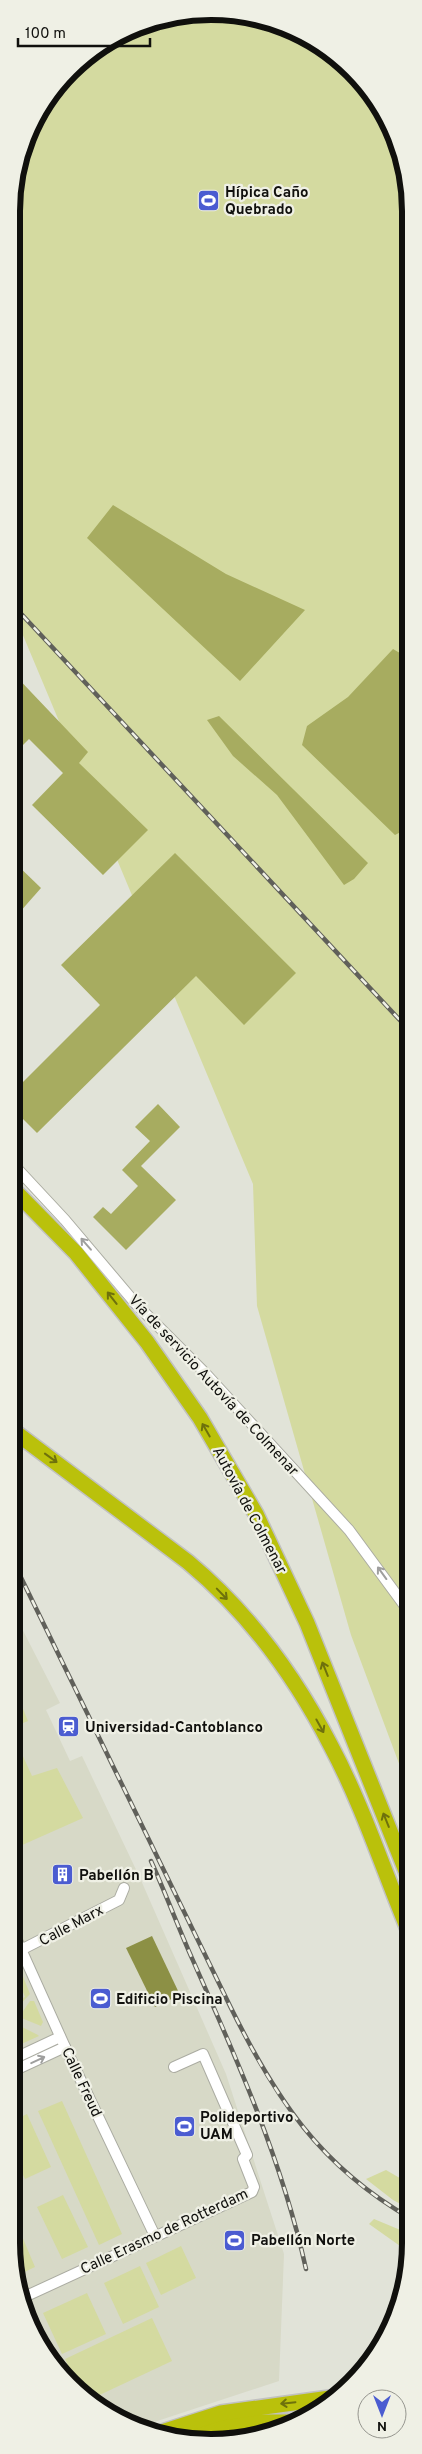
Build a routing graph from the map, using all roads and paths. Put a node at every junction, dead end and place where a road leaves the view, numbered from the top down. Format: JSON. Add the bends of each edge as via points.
{"nodes":[{"id":1,"x":20,"y":1171,"type":"edge"},
{"id":2,"x":20,"y":1195,"type":"edge"},
{"id":3,"x":20,"y":1436,"type":"edge"},
{"id":4,"x":402,"y":1602,"type":"edge"},
{"id":5,"x":402,"y":1861,"type":"edge"},
{"id":6,"x":124,"y":1888,"type":"dead end"},
{"id":7,"x":402,"y":1914,"type":"edge"},
{"id":8,"x":20,"y":1947,"type":"edge"},
{"id":9,"x":22,"y":1951,"type":"junction"},
{"id":10,"x":60,"y":2037,"type":"junction"},
{"id":11,"x":65,"y":2047,"type":"junction"},
{"id":12,"x":20,"y":2056,"type":"edge"},
{"id":13,"x":174,"y":2067,"type":"dead end"},
{"id":14,"x":20,"y":2068,"type":"edge"},
{"id":15,"x":155,"y":2236,"type":"junction"},
{"id":16,"x":28,"y":2295,"type":"edge"},
{"id":17,"x":321,"y":2399,"type":"edge"},
{"id":18,"x":277,"y":2422,"type":"edge"},
{"id":19,"x":171,"y":2429,"type":"edge"},
{"id":20,"x":249,"y":2430,"type":"edge"},
{"id":21,"x":182,"y":2431,"type":"edge"},
{"id":22,"x":220,"y":2434,"type":"edge"}],
"edges":[{"from":4,"to":1,"type":"street","name":"Vía de servicio Autovía de Colmenar","one_way":true,"via":[[349,1530],[205,1373],[136,1304]]},
{"from":5,"to":2,"type":"highway","name":"Autovía de Colmenar","one_way":true,"via":[[307,1623],[256,1514],[200,1418],[147,1342],[76,1253]]},
{"from":3,"to":7,"type":"highway","one_way":true,"via":[[188,1562],[255,1628],[299,1688],[332,1747]]},
{"from":6,"to":9,"type":"street","name":"Calle Marx","via":[[119,1900]]},
{"from":8,"to":9,"type":"street","name":"Calle Freud"},
{"from":9,"to":10,"type":"street","name":"Calle Freud"},
{"from":10,"to":11,"type":"street","name":"Calle Freud"},
{"from":10,"to":12,"type":"street"},
{"from":14,"to":11,"type":"street","one_way":true},
{"from":11,"to":15,"type":"street","name":"Calle Freud"},
{"from":13,"to":15,"type":"street","name":"Calle Erasmo de Rotterdam","via":[[203,2054],[247,2155],[243,2159],[254,2187],[252,2192]]},
{"from":15,"to":16,"type":"street","name":"Calle Erasmo de Rotterdam"},
{"from":17,"to":19,"type":"highway","one_way":true,"via":[[221,2413]]},
{"from":18,"to":21,"type":"highway","via":[[249,2422]]},
{"from":20,"to":22,"type":"highway"}]}
